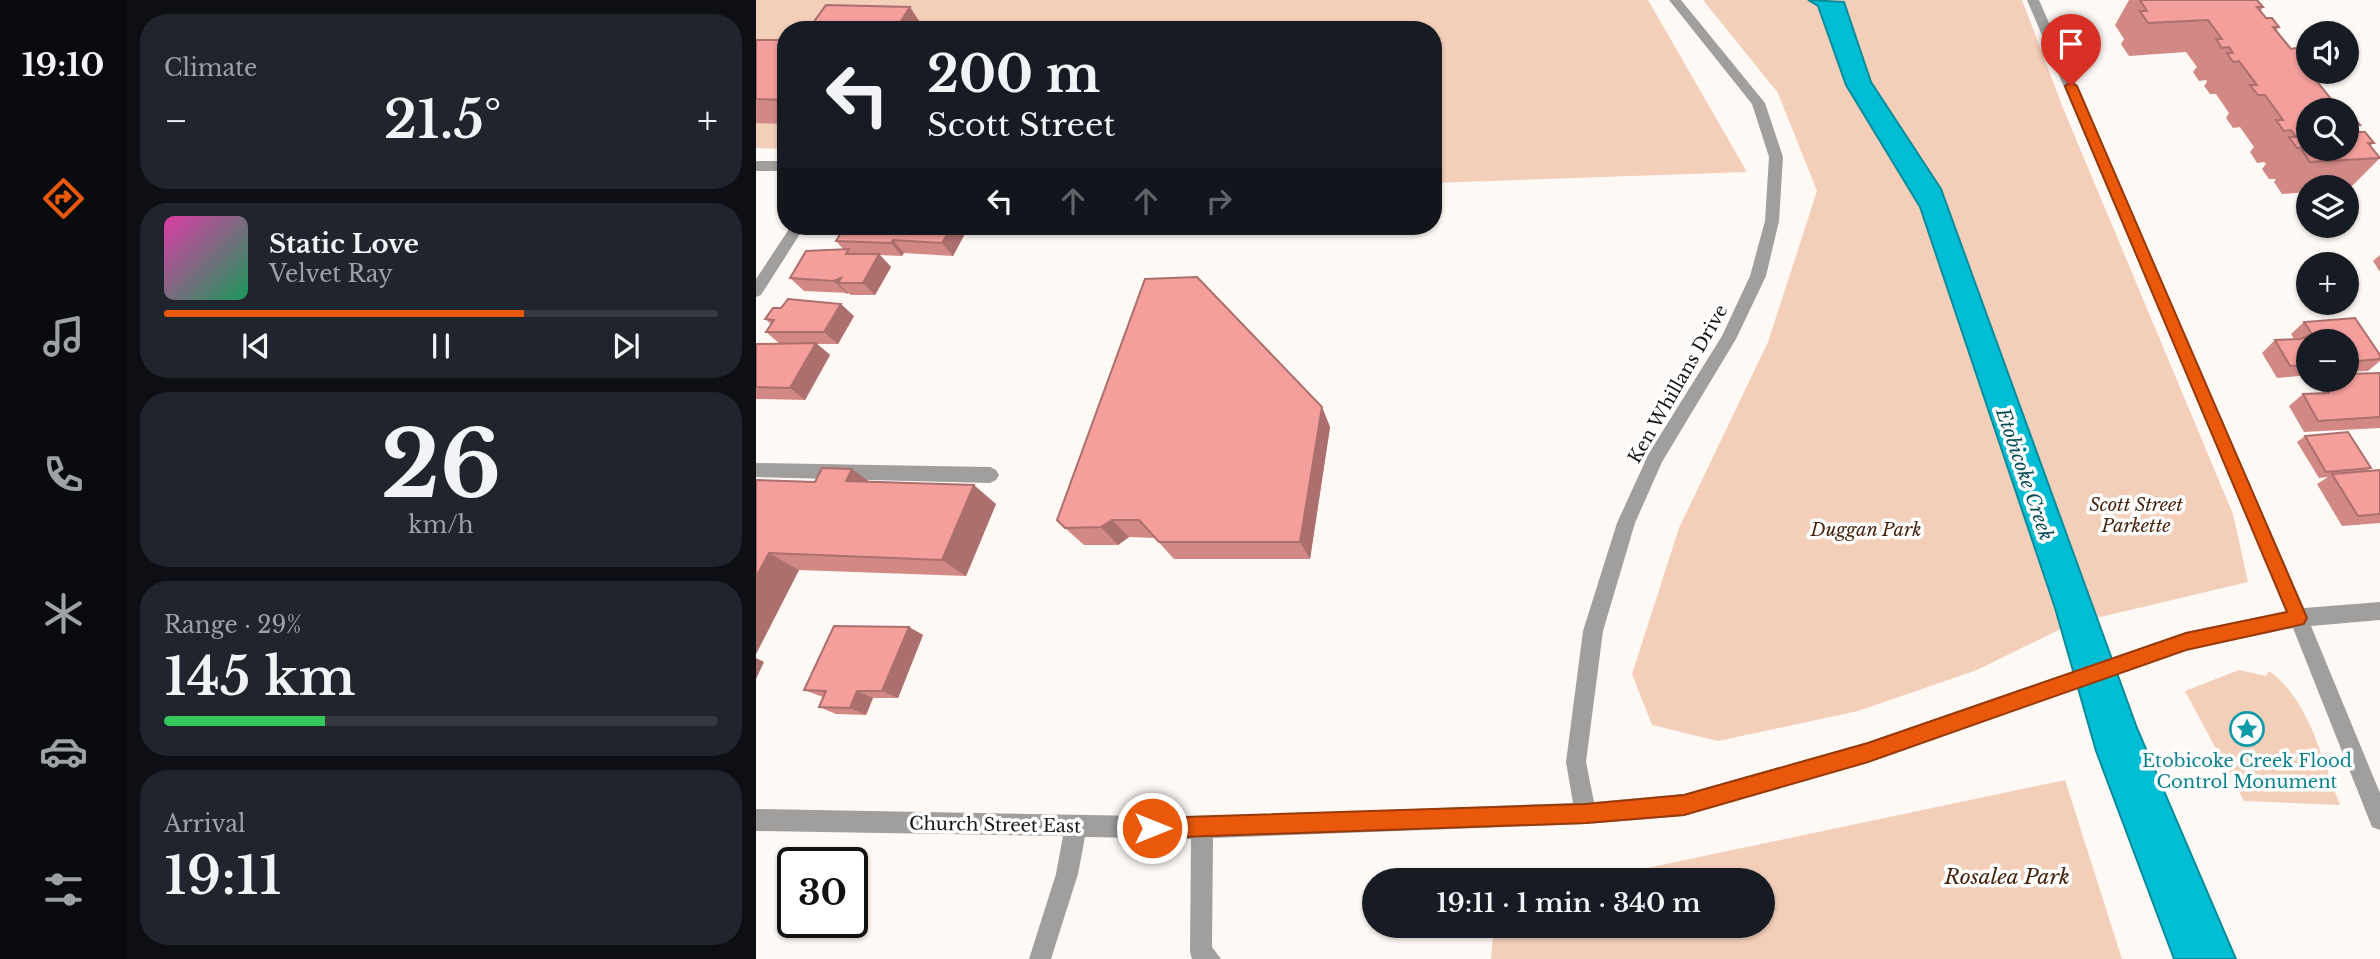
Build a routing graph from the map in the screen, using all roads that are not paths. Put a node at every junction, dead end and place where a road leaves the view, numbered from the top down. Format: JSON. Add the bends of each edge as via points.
{"nodes":[{"id":1,"x":1675,"y":0,"type":"edge"},
{"id":2,"x":2033,"y":0,"type":"edge"},
{"id":3,"x":756,"y":166,"type":"edge"},
{"id":4,"x":777,"y":166,"type":"edge"},
{"id":5,"x":792,"y":235,"type":"edge"},
{"id":6,"x":756,"y":291,"type":"edge"},
{"id":7,"x":756,"y":470,"type":"edge"},
{"id":8,"x":990,"y":475,"type":"dead end"},
{"id":9,"x":2380,"y":611,"type":"edge"},
{"id":10,"x":2298,"y":618,"type":"junction"},
{"id":11,"x":1586,"y":813,"type":"junction"},
{"id":12,"x":2380,"y":819,"type":"edge"},
{"id":13,"x":756,"y":820,"type":"edge"},
{"id":14,"x":1076,"y":827,"type":"junction"},
{"id":15,"x":1202,"y":828,"type":"junction"},
{"id":16,"x":1040,"y":959,"type":"edge"},
{"id":17,"x":1210,"y":959,"type":"edge"}],
"edges":[{"from":1,"to":11,"type":"street","name":"Ken Whillans Drive","via":[[1758,103],[1776,157],[1772,221],[1759,276],[1728,339],[1655,458],[1626,523],[1593,631],[1576,762]]},
{"from":2,"to":10,"type":"street"},
{"from":3,"to":4,"type":"street"},
{"from":5,"to":6,"type":"street"},
{"from":7,"to":8,"type":"street"},
{"from":9,"to":10,"type":"street","name":"Church Street East"},
{"from":10,"to":11,"type":"street","name":"Church Street East","via":[[2186,641],[1868,752],[1684,805]]},
{"from":10,"to":12,"type":"street"},
{"from":11,"to":15,"type":"street","name":"Church Street East"},
{"from":13,"to":14,"type":"street","name":"Church Street East"},
{"from":14,"to":15,"type":"street","name":"Church Street East"},
{"from":14,"to":16,"type":"street","via":[[1067,874]]},
{"from":15,"to":17,"type":"street","via":[[1201,952]]}]}
